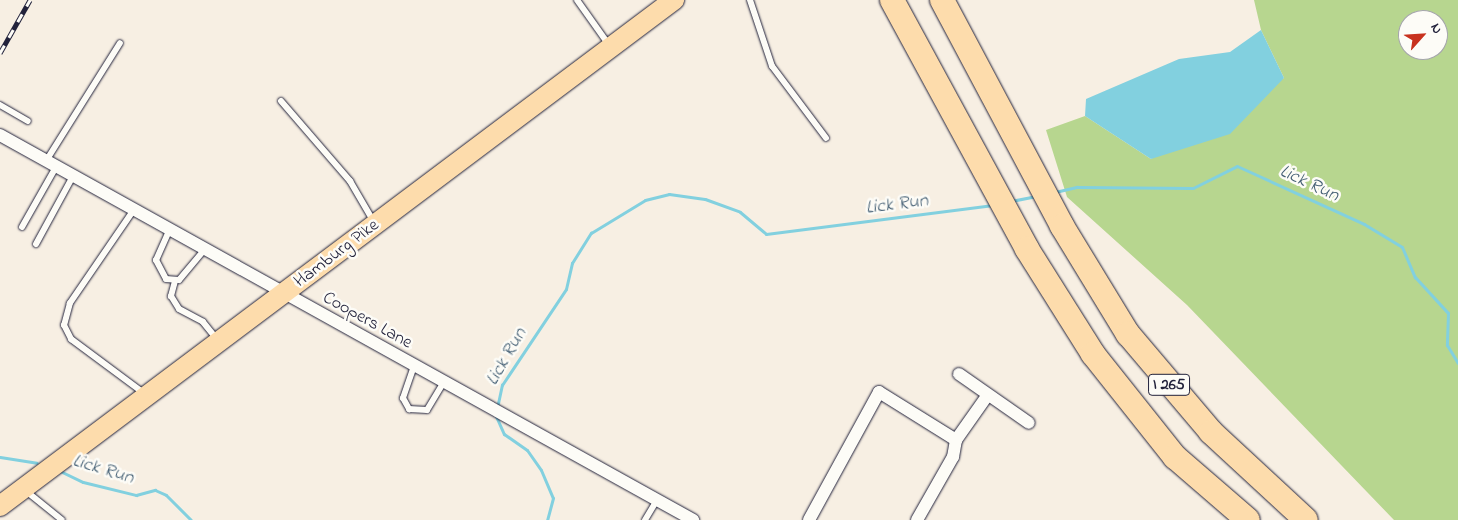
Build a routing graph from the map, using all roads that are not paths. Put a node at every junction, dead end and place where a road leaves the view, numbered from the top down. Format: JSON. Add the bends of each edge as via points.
{"nodes":[{"id":1,"x":577,"y":0,"type":"edge"},
{"id":2,"x":674,"y":0,"type":"edge"},
{"id":3,"x":750,"y":0,"type":"edge"},
{"id":4,"x":892,"y":0,"type":"edge"},
{"id":5,"x":942,"y":0,"type":"edge"},
{"id":6,"x":120,"y":44,"type":"dead end"},
{"id":7,"x":611,"y":48,"type":"junction"},
{"id":8,"x":280,"y":101,"type":"dead end"},
{"id":9,"x":0,"y":105,"type":"edge"},
{"id":10,"x":28,"y":121,"type":"dead end"},
{"id":11,"x":0,"y":136,"type":"edge"},
{"id":12,"x":826,"y":138,"type":"dead end"},
{"id":13,"x":51,"y":164,"type":"junction"},
{"id":14,"x":73,"y":176,"type":"junction"},
{"id":15,"x":133,"y":210,"type":"junction"},
{"id":16,"x":376,"y":225,"type":"junction"},
{"id":17,"x":22,"y":227,"type":"dead end"},
{"id":18,"x":170,"y":231,"type":"junction"},
{"id":19,"x":36,"y":244,"type":"dead end"},
{"id":20,"x":204,"y":250,"type":"junction"},
{"id":21,"x":175,"y":281,"type":"junction"},
{"id":22,"x":283,"y":295,"type":"junction"},
{"id":23,"x":219,"y":342,"type":"junction"},
{"id":24,"x":414,"y":366,"type":"junction"},
{"id":25,"x":959,"y":374,"type":"dead end"},
{"id":26,"x":444,"y":382,"type":"junction"},
{"id":27,"x":147,"y":396,"type":"junction"},
{"id":28,"x":987,"y":396,"type":"junction"},
{"id":29,"x":1029,"y":423,"type":"dead end"},
{"id":30,"x":956,"y":440,"type":"junction"},
{"id":31,"x":23,"y":489,"type":"junction"},
{"id":32,"x":657,"y":500,"type":"junction"},
{"id":33,"x":0,"y":506,"type":"edge"},
{"id":34,"x":62,"y":520,"type":"edge"},
{"id":35,"x":645,"y":520,"type":"edge"},
{"id":36,"x":693,"y":520,"type":"edge"},
{"id":37,"x":809,"y":520,"type":"edge"},
{"id":38,"x":917,"y":520,"type":"edge"},
{"id":39,"x":1248,"y":520,"type":"edge"},
{"id":40,"x":1306,"y":520,"type":"edge"}],
"edges":[{"from":1,"to":7,"type":"lane"},
{"from":2,"to":7,"type":"main road","name":"Hamburg Pike"},
{"from":3,"to":12,"type":"lane","via":[[772,66]]},
{"from":4,"to":39,"type":"highway","number":"I 265","via":[[1028,249],[1094,354],[1175,458]]},
{"from":5,"to":40,"type":"highway","number":"I 265","via":[[1103,297],[1165,380],[1211,432]]},
{"from":6,"to":13,"type":"lane"},
{"from":7,"to":16,"type":"main road","name":"Hamburg Pike"},
{"from":8,"to":16,"type":"lane","via":[[350,182]]},
{"from":9,"to":10,"type":"lane"},
{"from":11,"to":13,"type":"street","name":"Coopers Lane"},
{"from":13,"to":14,"type":"street","name":"Coopers Lane"},
{"from":13,"to":17,"type":"lane"},
{"from":14,"to":15,"type":"street","name":"Coopers Lane"},
{"from":14,"to":19,"type":"lane"},
{"from":15,"to":18,"type":"street","name":"Coopers Lane"},
{"from":15,"to":27,"type":"lane","via":[[70,303],[64,325],[71,339]]},
{"from":16,"to":22,"type":"main road","name":"Hamburg Pike"},
{"from":18,"to":20,"type":"street","name":"Coopers Lane"},
{"from":18,"to":21,"type":"lane","via":[[156,260],[166,279]]},
{"from":20,"to":21,"type":"lane"},
{"from":20,"to":22,"type":"street","name":"Coopers Lane"},
{"from":21,"to":23,"type":"lane","via":[[171,296],[179,309],[203,322]]},
{"from":22,"to":23,"type":"main road","name":"Hamburg Pike"},
{"from":22,"to":24,"type":"street","name":"Coopers Lane"},
{"from":23,"to":27,"type":"main road","name":"Hamburg Pike"},
{"from":24,"to":26,"type":"street","name":"Coopers Lane"},
{"from":24,"to":26,"type":"lane","via":[[404,398],[409,408],[427,410]]},
{"from":25,"to":28,"type":"street"},
{"from":26,"to":32,"type":"street","name":"Coopers Lane"},
{"from":27,"to":31,"type":"main road","name":"Hamburg Pike"},
{"from":28,"to":29,"type":"street"},
{"from":28,"to":30,"type":"street"},
{"from":30,"to":37,"type":"street","via":[[879,392]]},
{"from":30,"to":38,"type":"street","via":[[953,457]]},
{"from":31,"to":33,"type":"main road","name":"Hamburg Pike"},
{"from":31,"to":34,"type":"lane"},
{"from":32,"to":35,"type":"lane"},
{"from":32,"to":36,"type":"street","name":"Coopers Lane"}]}
